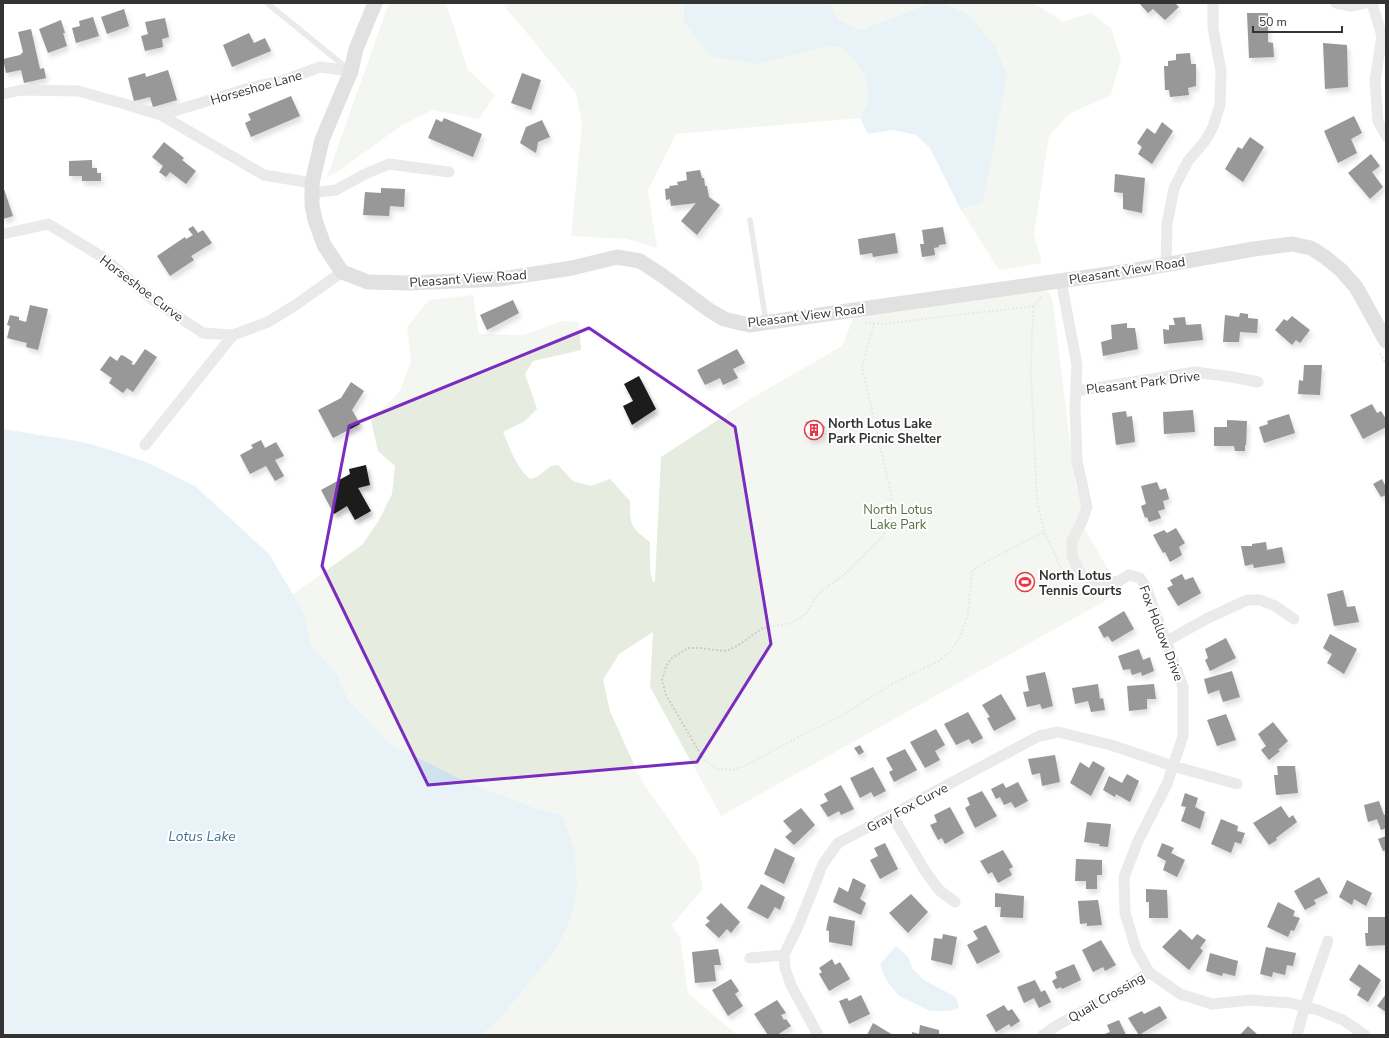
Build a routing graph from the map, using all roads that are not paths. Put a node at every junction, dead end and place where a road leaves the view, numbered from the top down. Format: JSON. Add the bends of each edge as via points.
{"nodes":[{"id":1,"x":268,"y":3,"type":"edge"},
{"id":2,"x":375,"y":3,"type":"edge"},
{"id":3,"x":1213,"y":3,"type":"edge"},
{"id":4,"x":1336,"y":3,"type":"edge"},
{"id":5,"x":1365,"y":3,"type":"edge"},
{"id":6,"x":1372,"y":3,"type":"edge"},
{"id":7,"x":351,"y":72,"type":"junction"},
{"id":8,"x":3,"y":94,"type":"edge"},
{"id":9,"x":161,"y":115,"type":"junction"},
{"id":10,"x":1386,"y":136,"type":"edge"},
{"id":11,"x":449,"y":172,"type":"dead end"},
{"id":12,"x":311,"y":188,"type":"junction"},
{"id":13,"x":750,"y":220,"type":"dead end"},
{"id":14,"x":3,"y":234,"type":"edge"},
{"id":15,"x":1166,"y":265,"type":"junction"},
{"id":16,"x":342,"y":272,"type":"junction"},
{"id":17,"x":1061,"y":281,"type":"junction"},
{"id":18,"x":766,"y":322,"type":"junction"},
{"id":19,"x":233,"y":336,"type":"junction"},
{"id":20,"x":1382,"y":346,"type":"edge"},
{"id":21,"x":1258,"y":382,"type":"dead end"},
{"id":22,"x":1076,"y":391,"type":"junction"},
{"id":23,"x":145,"y":445,"type":"dead end"},
{"id":24,"x":1294,"y":619,"type":"dead end"},
{"id":25,"x":1167,"y":642,"type":"junction"},
{"id":26,"x":1173,"y":766,"type":"junction"},
{"id":27,"x":1237,"y":784,"type":"dead end"},
{"id":28,"x":892,"y":815,"type":"junction"},
{"id":29,"x":955,"y":902,"type":"dead end"},
{"id":30,"x":1328,"y":941,"type":"dead end"},
{"id":31,"x":784,"y":955,"type":"junction"},
{"id":32,"x":750,"y":958,"type":"dead end"},
{"id":33,"x":1149,"y":972,"type":"junction"},
{"id":34,"x":1305,"y":1006,"type":"junction"},
{"id":35,"x":818,"y":1035,"type":"edge"},
{"id":36,"x":1042,"y":1035,"type":"edge"},
{"id":37,"x":1297,"y":1035,"type":"edge"},
{"id":38,"x":1365,"y":1035,"type":"edge"}],
"edges":[{"from":1,"to":7,"type":"lane"},
{"from":2,"to":7,"type":"street","via":[[356,49]]},
{"from":3,"to":15,"type":"street","via":[[1213,28],[1220,71],[1220,105],[1213,127],[1188,161],[1174,188],[1167,224]]},
{"from":4,"to":5,"type":"street","via":[[1351,6]]},
{"from":6,"to":10,"type":"street","via":[[1382,36],[1375,81],[1378,122]]},
{"from":7,"to":9,"type":"street","name":"Horseshoe Lane","via":[[320,67],[285,80]]},
{"from":7,"to":12,"type":"street","via":[[322,140]]},
{"from":8,"to":9,"type":"street","via":[[21,90],[78,91]]},
{"from":9,"to":12,"type":"street","via":[[264,175]]},
{"from":11,"to":12,"type":"street","via":[[390,164],[336,190]]},
{"from":12,"to":16,"type":"street","via":[[315,220],[324,245]]},
{"from":13,"to":18,"type":"lane"},
{"from":14,"to":19,"type":"street","name":"Horseshoe Curve","via":[[48,224],[104,258],[153,300],[203,333]]},
{"from":15,"to":17,"type":"street","name":"Pleasant View Road"},
{"from":15,"to":20,"type":"street","name":"Pleasant View Road","via":[[1292,244],[1311,248],[1341,270],[1356,287]]},
{"from":16,"to":18,"type":"street","name":"Pleasant View Road","via":[[368,282],[500,279],[572,268],[618,257],[640,261],[724,319],[748,325]]},
{"from":16,"to":19,"type":"street","name":"Horseshoe Curve","via":[[268,322]]},
{"from":17,"to":18,"type":"street","name":"Pleasant View Road"},
{"from":17,"to":22,"type":"street","via":[[1077,365]]},
{"from":19,"to":23,"type":"street"},
{"from":21,"to":22,"type":"street","name":"Pleasant Park Drive","via":[[1195,372]]},
{"from":22,"to":25,"type":"street","name":"Fox Hollow Drive","via":[[1077,461],[1087,507],[1072,541],[1072,556],[1081,575],[1102,584],[1119,581],[1129,575],[1140,578],[1146,587]]},
{"from":24,"to":25,"type":"street","via":[[1275,606],[1260,600],[1247,600],[1206,619]]},
{"from":25,"to":26,"type":"street","name":"Fox Hollow Drive","via":[[1183,687],[1183,736]]},
{"from":26,"to":27,"type":"street","name":"Gray Fox Curve"},
{"from":26,"to":28,"type":"street","name":"Gray Fox Curve","via":[[1111,745],[1058,732],[1038,736]]},
{"from":26,"to":33,"type":"street","name":"Fox Hollow Drive","via":[[1124,877],[1125,913],[1136,949]]},
{"from":28,"to":29,"type":"street","via":[[939,890]]},
{"from":28,"to":31,"type":"street","name":"Gray Fox Curve","via":[[838,844],[823,864],[800,924]]},
{"from":30,"to":34,"type":"street"},
{"from":31,"to":32,"type":"street"},
{"from":31,"to":35,"type":"street","via":[[791,985]]},
{"from":33,"to":34,"type":"street","name":"Fox Hollow Drive","via":[[1180,994],[1212,1004],[1250,1000]]},
{"from":33,"to":36,"type":"street","name":"Quail Crossing"},
{"from":34,"to":37,"type":"street"},
{"from":34,"to":38,"type":"street","name":"Fox Hollow Drive","via":[[1343,1020]]}]}
